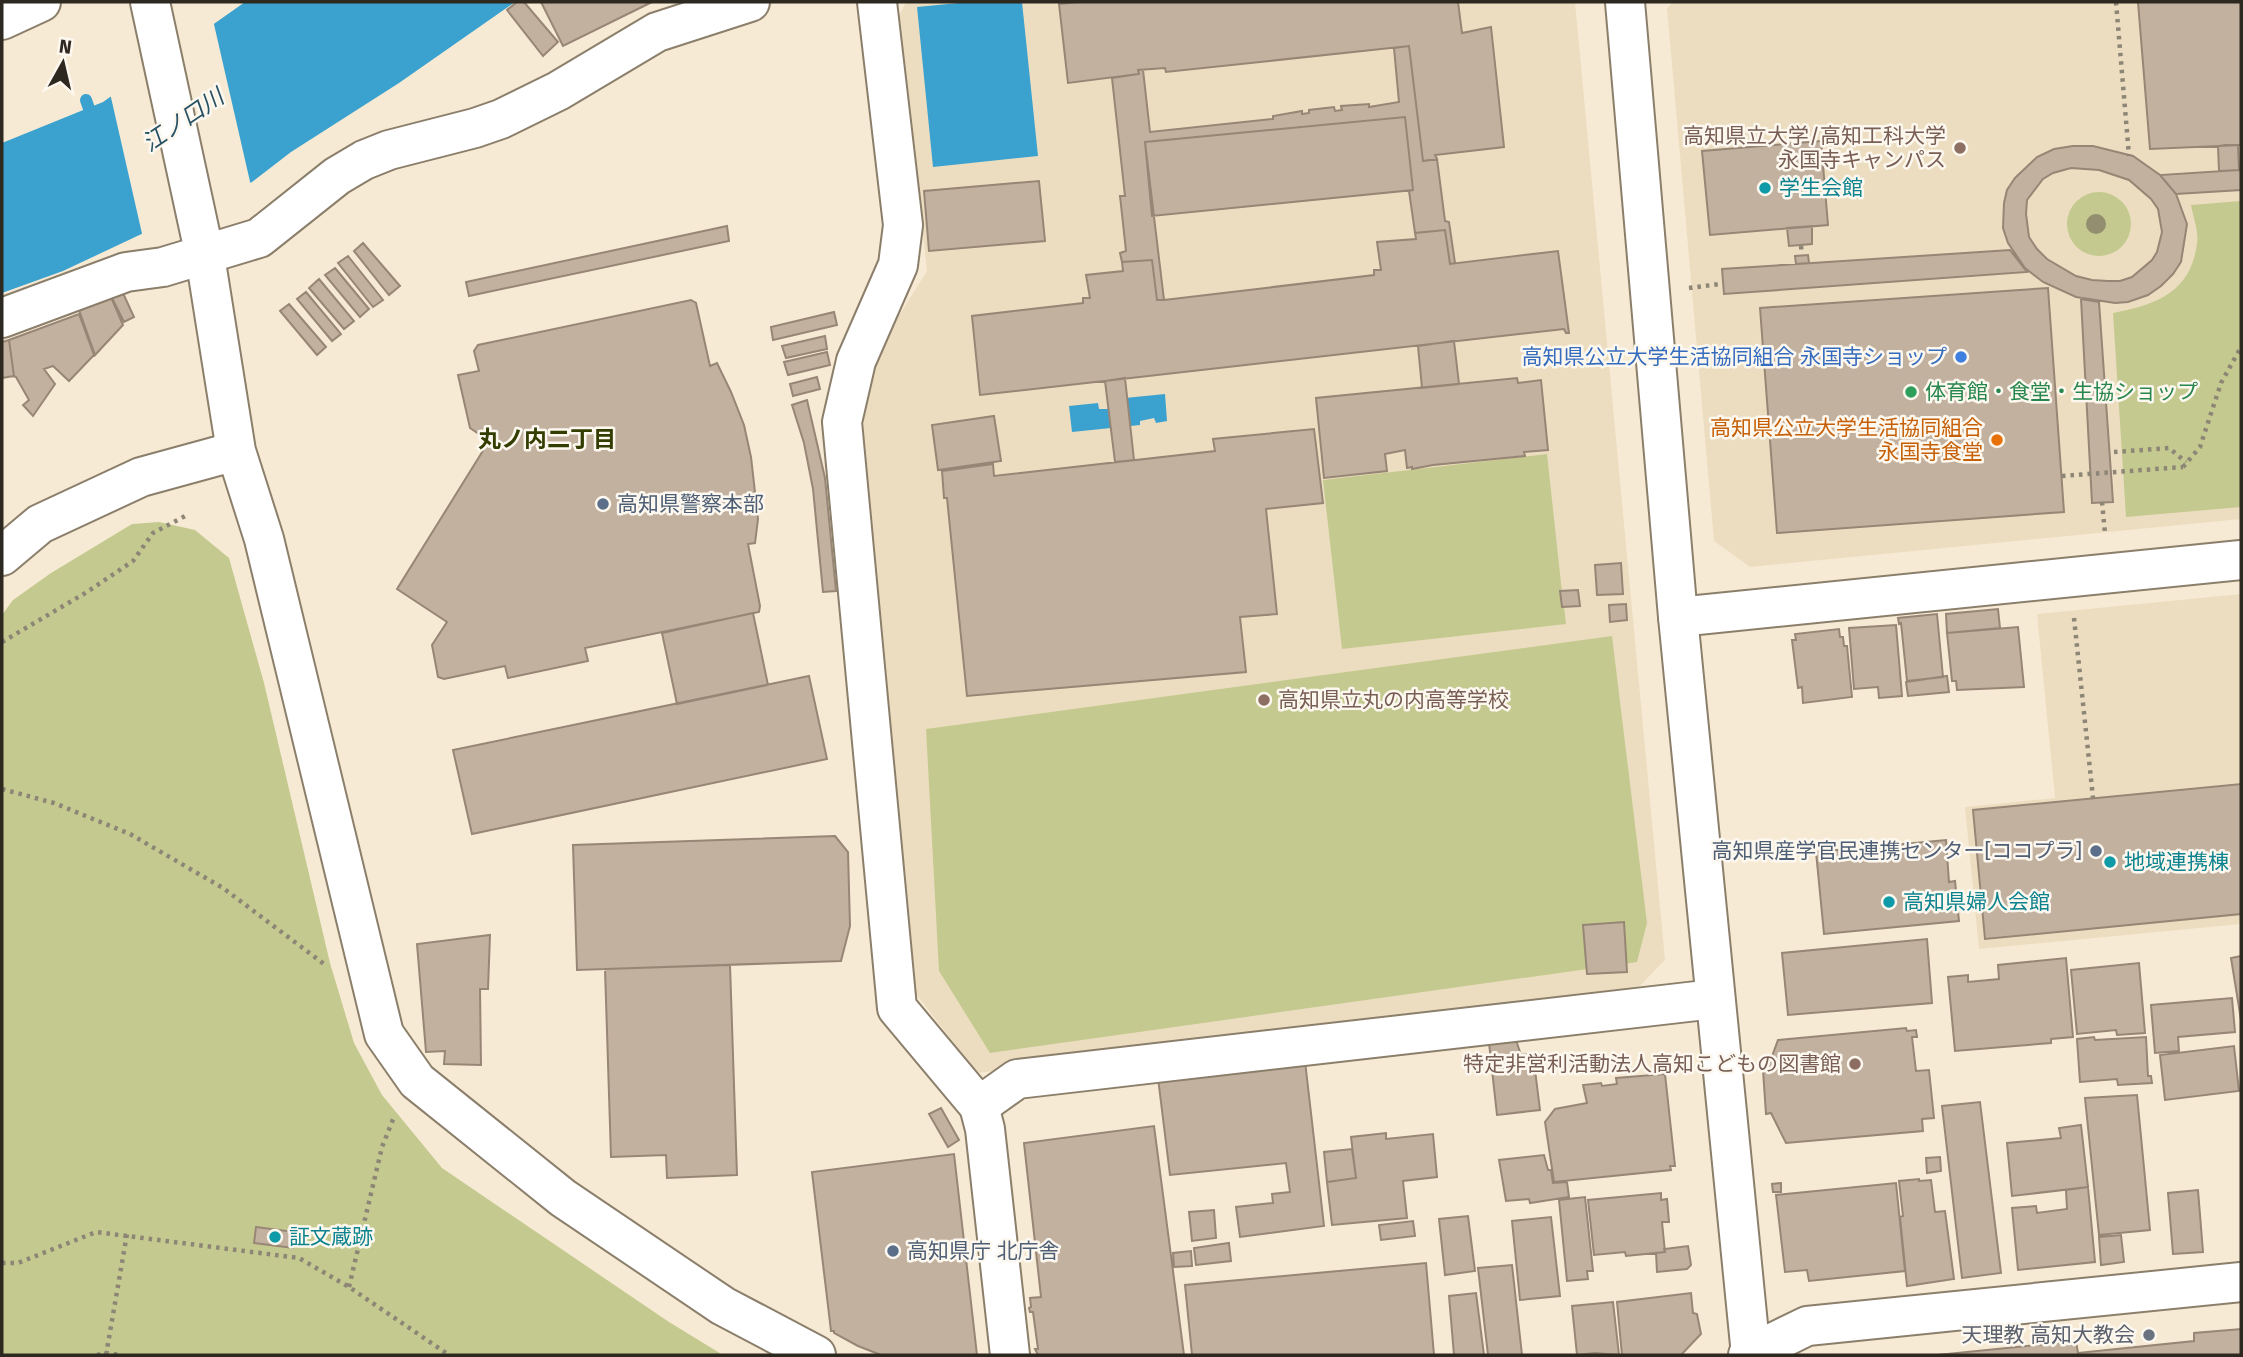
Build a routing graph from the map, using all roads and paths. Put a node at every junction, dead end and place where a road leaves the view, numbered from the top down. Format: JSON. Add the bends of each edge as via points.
{"nodes":[{"id":1,"x":41,"y":2,"type":"edge"},
{"id":2,"x":150,"y":2,"type":"edge"},
{"id":3,"x":751,"y":2,"type":"edge"},
{"id":4,"x":877,"y":2,"type":"edge"},
{"id":5,"x":1625,"y":2,"type":"edge"},
{"id":6,"x":2116,"y":2,"type":"edge"},
{"id":7,"x":2,"y":20,"type":"edge"},
{"id":8,"x":2129,"y":156,"type":"dead end"},
{"id":9,"x":202,"y":240,"type":"junction"},
{"id":10,"x":1801,"y":246,"type":"dead end"},
{"id":11,"x":1802,"y":254,"type":"dead end"},
{"id":12,"x":1720,"y":284,"type":"dead end"},
{"id":13,"x":1685,"y":288,"type":"dead end"},
{"id":14,"x":2,"y":318,"type":"edge"},
{"id":15,"x":2241,"y":347,"type":"edge"},
{"id":16,"x":236,"y":451,"type":"junction"},
{"id":17,"x":2115,"y":452,"type":"dead end"},
{"id":18,"x":2184,"y":465,"type":"junction"},
{"id":19,"x":2062,"y":476,"type":"dead end"},
{"id":20,"x":2102,"y":502,"type":"dead end"},
{"id":21,"x":189,"y":514,"type":"dead end"},
{"id":22,"x":2105,"y":542,"type":"dead end"},
{"id":23,"x":2,"y":556,"type":"edge"},
{"id":24,"x":2241,"y":560,"type":"edge"},
{"id":25,"x":2074,"y":613,"type":"dead end"},
{"id":26,"x":1678,"y":617,"type":"junction"},
{"id":27,"x":2,"y":642,"type":"edge"},
{"id":28,"x":2,"y":789,"type":"edge"},
{"id":29,"x":2093,"y":798,"type":"dead end"},
{"id":30,"x":327,"y":966,"type":"dead end"},
{"id":31,"x":1714,"y":999,"type":"junction"},
{"id":32,"x":979,"y":1106,"type":"junction"},
{"id":33,"x":394,"y":1116,"type":"dead end"},
{"id":34,"x":127,"y":1234,"type":"junction"},
{"id":35,"x":2,"y":1263,"type":"edge"},
{"id":36,"x":2241,"y":1282,"type":"edge"},
{"id":37,"x":349,"y":1287,"type":"junction"},
{"id":38,"x":106,"y":1354,"type":"edge"},
{"id":39,"x":97,"y":1355,"type":"edge"},
{"id":40,"x":120,"y":1355,"type":"edge"},
{"id":41,"x":449,"y":1355,"type":"edge"},
{"id":42,"x":816,"y":1355,"type":"edge"},
{"id":43,"x":1010,"y":1355,"type":"edge"},
{"id":44,"x":1750,"y":1355,"type":"edge"}],
"edges":[{"from":1,"to":7,"type":"street"},
{"from":2,"to":9,"type":"street"},
{"from":3,"to":9,"type":"street","via":[[657,32],[501,119],[363,159],[259,238]]},
{"from":4,"to":32,"type":"street","via":[[903,225],[898,265],[856,361],[842,422],[897,1008]]},
{"from":5,"to":26,"type":"street"},
{"from":6,"to":8,"type":"path"},
{"from":9,"to":14,"type":"street","via":[[163,267],[127,272]]},
{"from":9,"to":16,"type":"street"},
{"from":10,"to":11,"type":"path"},
{"from":12,"to":13,"type":"path"},
{"from":15,"to":18,"type":"path","via":[[2221,383],[2200,447]]},
{"from":16,"to":23,"type":"street","via":[[141,477],[40,524]]},
{"from":16,"to":42,"type":"street","via":[[264,539],[384,1034],[417,1081],[563,1198],[723,1306]]},
{"from":17,"to":18,"type":"path","via":[[2169,447]]},
{"from":18,"to":19,"type":"path","bridge":true},
{"from":20,"to":22,"type":"path"},
{"from":21,"to":27,"type":"path","via":[[153,533],[133,561],[88,593]]},
{"from":24,"to":26,"type":"street"},
{"from":25,"to":29,"type":"path"},
{"from":26,"to":31,"type":"street"},
{"from":28,"to":30,"type":"path","via":[[54,803],[130,834],[223,888]]},
{"from":31,"to":32,"type":"street","via":[[1017,1080]]},
{"from":31,"to":44,"type":"street"},
{"from":32,"to":43,"type":"street"},
{"from":33,"to":37,"type":"path","via":[[382,1147]]},
{"from":34,"to":35,"type":"path","via":[[96,1232],[18,1263]]},
{"from":34,"to":37,"type":"path","via":[[299,1258]]},
{"from":34,"to":38,"type":"path"},
{"from":36,"to":44,"type":"street","via":[[1807,1326]]},
{"from":37,"to":41,"type":"path"},
{"from":38,"to":39,"type":"path"},
{"from":38,"to":40,"type":"path"}]}
